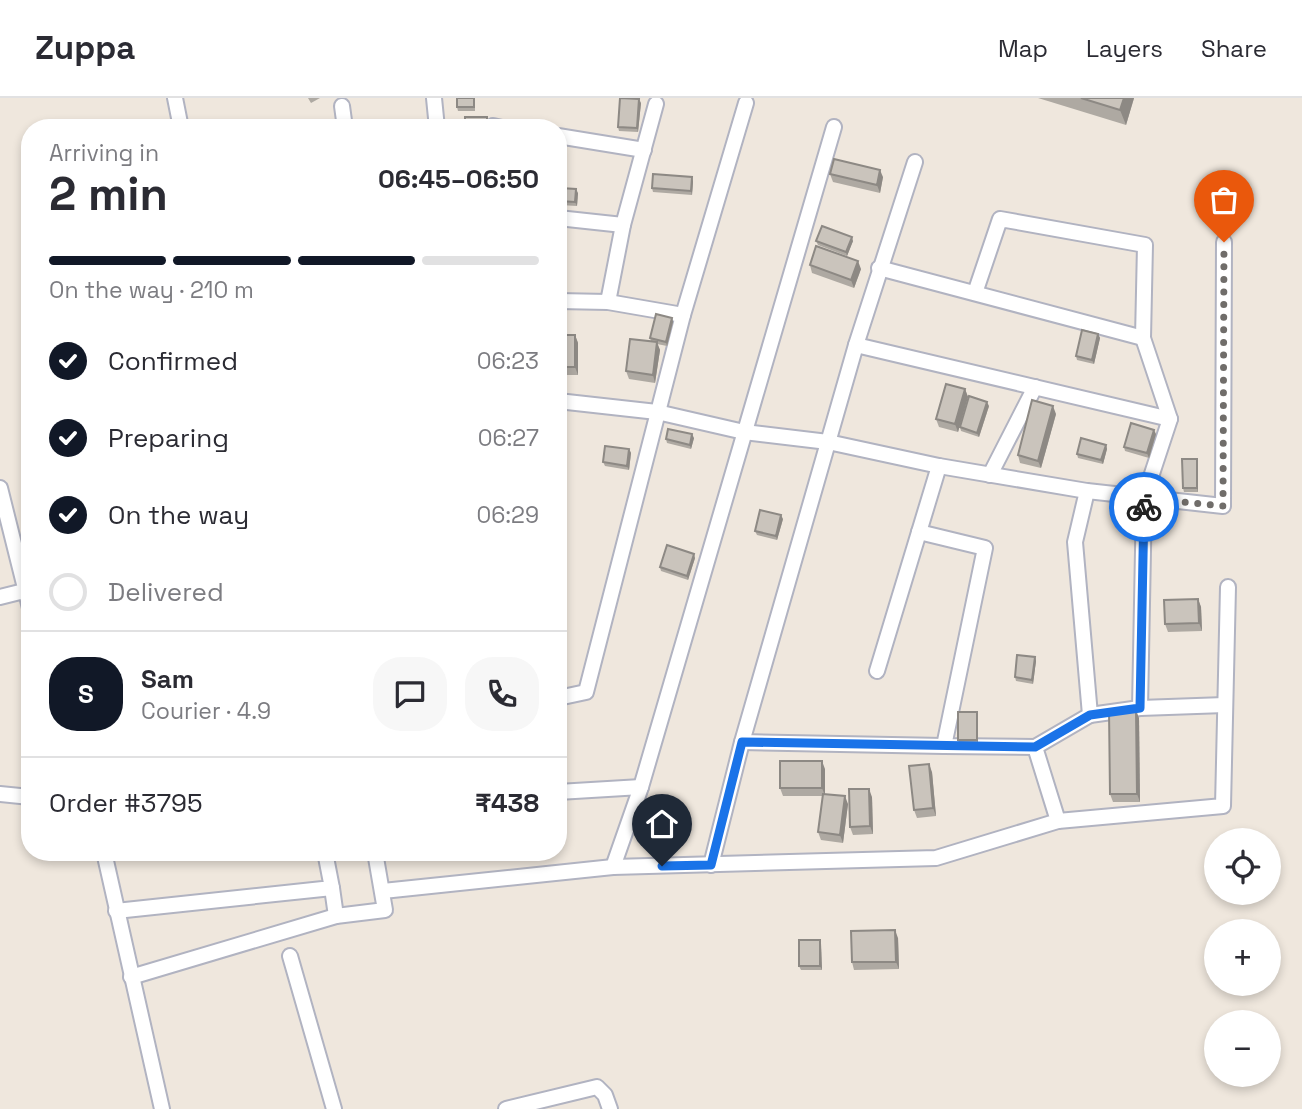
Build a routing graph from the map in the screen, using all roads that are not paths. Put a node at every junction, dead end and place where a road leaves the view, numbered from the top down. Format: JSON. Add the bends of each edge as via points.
{"nodes":[{"id":1,"x":175,"y":98,"type":"edge"},
{"id":2,"x":434,"y":98,"type":"edge"},
{"id":3,"x":746,"y":103,"type":"dead end"},
{"id":4,"x":656,"y":104,"type":"dead end"},
{"id":5,"x":342,"y":106,"type":"dead end"},
{"id":6,"x":179,"y":119,"type":"edge"},
{"id":7,"x":344,"y":119,"type":"edge"},
{"id":8,"x":436,"y":119,"type":"edge"},
{"id":9,"x":834,"y":127,"type":"dead end"},
{"id":10,"x":567,"y":137,"type":"edge"},
{"id":11,"x":644,"y":150,"type":"junction"},
{"id":12,"x":915,"y":163,"type":"dead end"},
{"id":13,"x":567,"y":219,"type":"edge"},
{"id":14,"x":623,"y":225,"type":"junction"},
{"id":15,"x":1224,"y":242,"type":"dead end"},
{"id":16,"x":879,"y":268,"type":"junction"},
{"id":17,"x":975,"y":293,"type":"junction"},
{"id":18,"x":567,"y":301,"type":"edge"},
{"id":19,"x":608,"y":302,"type":"junction"},
{"id":20,"x":683,"y":315,"type":"junction"},
{"id":21,"x":1143,"y":338,"type":"junction"},
{"id":22,"x":856,"y":345,"type":"junction"},
{"id":23,"x":1035,"y":387,"type":"junction"},
{"id":24,"x":567,"y":402,"type":"edge"},
{"id":25,"x":657,"y":412,"type":"junction"},
{"id":26,"x":1170,"y":419,"type":"junction"},
{"id":27,"x":744,"y":432,"type":"junction"},
{"id":28,"x":828,"y":442,"type":"junction"},
{"id":29,"x":939,"y":466,"type":"junction"},
{"id":30,"x":990,"y":475,"type":"junction"},
{"id":31,"x":0,"y":488,"type":"edge"},
{"id":32,"x":1087,"y":492,"type":"junction"},
{"id":33,"x":1144,"y":498,"type":"junction"},
{"id":34,"x":919,"y":532,"type":"junction"},
{"id":35,"x":21,"y":578,"type":"edge"},
{"id":36,"x":1228,"y":587,"type":"dead end"},
{"id":37,"x":21,"y":592,"type":"edge"},
{"id":38,"x":0,"y":597,"type":"edge"},
{"id":39,"x":877,"y":671,"type":"dead end"},
{"id":40,"x":567,"y":696,"type":"edge"},
{"id":41,"x":1225,"y":705,"type":"junction"},
{"id":42,"x":1140,"y":708,"type":"junction"},
{"id":43,"x":1090,"y":715,"type":"junction"},
{"id":44,"x":742,"y":742,"type":"junction"},
{"id":45,"x":944,"y":746,"type":"junction"},
{"id":46,"x":1035,"y":747,"type":"junction"},
{"id":47,"x":641,"y":787,"type":"junction"},
{"id":48,"x":567,"y":791,"type":"edge"},
{"id":49,"x":0,"y":794,"type":"edge"},
{"id":50,"x":21,"y":796,"type":"edge"},
{"id":51,"x":1058,"y":821,"type":"junction"},
{"id":52,"x":106,"y":861,"type":"edge"},
{"id":53,"x":327,"y":861,"type":"edge"},
{"id":54,"x":377,"y":861,"type":"edge"},
{"id":55,"x":711,"y":865,"type":"junction"},
{"id":56,"x":613,"y":867,"type":"junction"},
{"id":57,"x":332,"y":888,"type":"junction"},
{"id":58,"x":383,"y":891,"type":"junction"},
{"id":59,"x":116,"y":911,"type":"junction"},
{"id":60,"x":336,"y":916,"type":"junction"},
{"id":61,"x":290,"y":956,"type":"dead end"},
{"id":62,"x":131,"y":977,"type":"junction"},
{"id":63,"x":162,"y":1109,"type":"edge"},
{"id":64,"x":334,"y":1109,"type":"edge"},
{"id":65,"x":506,"y":1109,"type":"edge"},
{"id":66,"x":610,"y":1109,"type":"edge"}],
"edges":[{"from":1,"to":6,"type":"lane"},
{"from":2,"to":8,"type":"lane"},
{"from":3,"to":20,"type":"lane"},
{"from":4,"to":11,"type":"lane"},
{"from":5,"to":7,"type":"lane"},
{"from":9,"to":27,"type":"lane"},
{"from":10,"to":11,"type":"lane"},
{"from":11,"to":14,"type":"lane"},
{"from":12,"to":16,"type":"lane"},
{"from":13,"to":14,"type":"lane"},
{"from":14,"to":19,"type":"lane"},
{"from":15,"to":33,"type":"lane","via":[[1223,506]]},
{"from":16,"to":17,"type":"lane"},
{"from":16,"to":22,"type":"lane"},
{"from":17,"to":21,"type":"lane"},
{"from":17,"to":21,"type":"lane","via":[[1000,219],[1145,245]]},
{"from":18,"to":19,"type":"lane"},
{"from":19,"to":20,"type":"lane"},
{"from":20,"to":25,"type":"lane"},
{"from":21,"to":26,"type":"lane"},
{"from":22,"to":23,"type":"lane"},
{"from":22,"to":28,"type":"lane"},
{"from":23,"to":26,"type":"lane"},
{"from":23,"to":30,"type":"lane"},
{"from":24,"to":25,"type":"lane"},
{"from":25,"to":27,"type":"lane"},
{"from":25,"to":40,"type":"lane","via":[[586,692]]},
{"from":26,"to":33,"type":"lane"},
{"from":27,"to":28,"type":"lane"},
{"from":27,"to":47,"type":"lane"},
{"from":28,"to":29,"type":"lane"},
{"from":28,"to":44,"type":"lane"},
{"from":29,"to":30,"type":"lane"},
{"from":29,"to":34,"type":"lane"},
{"from":30,"to":32,"type":"lane"},
{"from":31,"to":35,"type":"lane"},
{"from":32,"to":33,"type":"lane"},
{"from":32,"to":43,"type":"lane","via":[[1075,542]]},
{"from":33,"to":42,"type":"lane"},
{"from":34,"to":39,"type":"lane"},
{"from":34,"to":45,"type":"lane","via":[[985,548]]},
{"from":36,"to":41,"type":"lane"},
{"from":37,"to":38,"type":"lane"},
{"from":41,"to":42,"type":"lane"},
{"from":41,"to":51,"type":"lane","via":[[1223,806]]},
{"from":42,"to":43,"type":"lane"},
{"from":43,"to":46,"type":"lane"},
{"from":44,"to":45,"type":"lane"},
{"from":44,"to":55,"type":"lane"},
{"from":45,"to":46,"type":"lane"},
{"from":46,"to":51,"type":"lane"},
{"from":47,"to":48,"type":"lane"},
{"from":47,"to":56,"type":"lane"},
{"from":49,"to":50,"type":"lane"},
{"from":51,"to":55,"type":"lane","via":[[936,858]]},
{"from":52,"to":59,"type":"lane"},
{"from":53,"to":57,"type":"lane"},
{"from":54,"to":58,"type":"lane"},
{"from":55,"to":56,"type":"lane"},
{"from":56,"to":58,"type":"lane"},
{"from":57,"to":59,"type":"lane"},
{"from":57,"to":60,"type":"lane"},
{"from":58,"to":60,"type":"lane","via":[[385,910]]},
{"from":59,"to":62,"type":"lane"},
{"from":60,"to":62,"type":"lane"},
{"from":61,"to":64,"type":"lane"},
{"from":62,"to":63,"type":"lane"},
{"from":65,"to":66,"type":"lane","via":[[597,1087]]}]}
